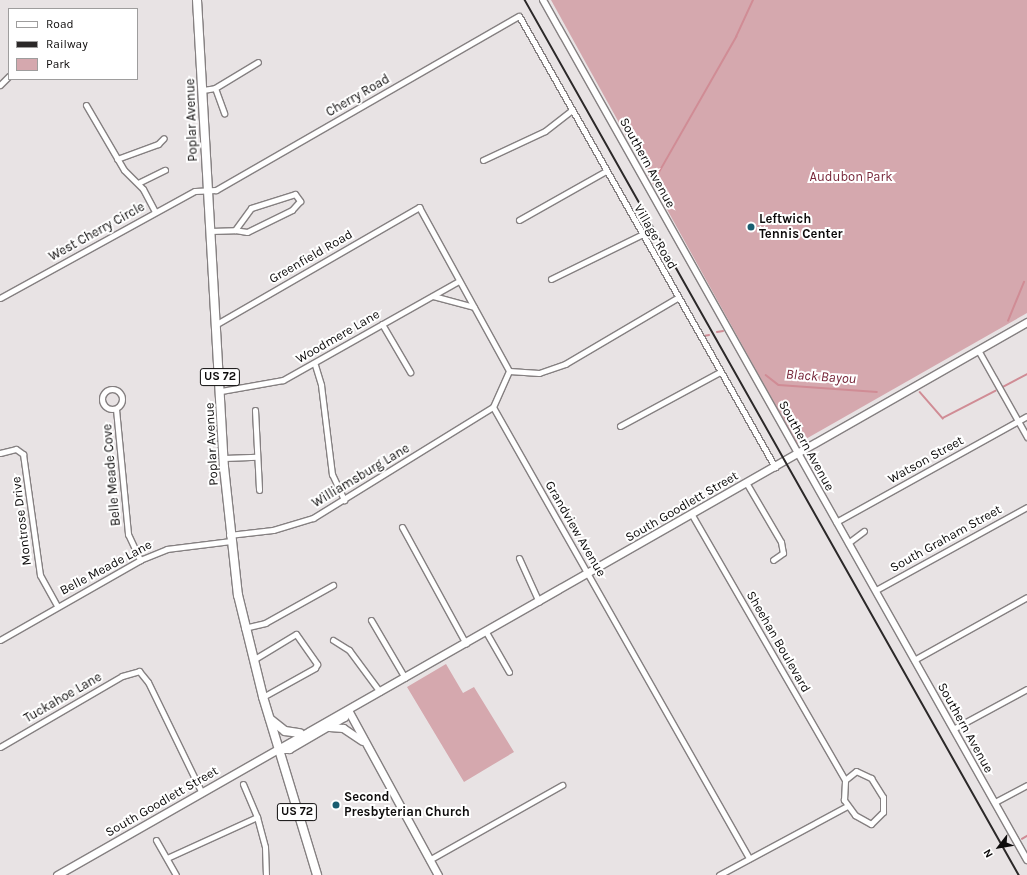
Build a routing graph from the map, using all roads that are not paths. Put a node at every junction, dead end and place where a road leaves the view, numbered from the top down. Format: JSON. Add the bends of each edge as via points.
{"nodes":[{"id":1,"x":197,"y":0,"type":"edge"},
{"id":2,"x":544,"y":0,"type":"edge"},
{"id":3,"x":519,"y":16,"type":"joint"},
{"id":4,"x":258,"y":62,"type":"dead end"},
{"id":5,"x":8,"y":77,"type":"edge"},
{"id":6,"x":0,"y":85,"type":"edge"},
{"id":7,"x":215,"y":88,"type":"junction"},
{"id":8,"x":202,"y":90,"type":"junction"},
{"id":9,"x":86,"y":105,"type":"dead end"},
{"id":10,"x":571,"y":111,"type":"junction"},
{"id":11,"x":224,"y":113,"type":"dead end"},
{"id":12,"x":164,"y":138,"type":"dead end"},
{"id":13,"x":118,"y":159,"type":"junction"},
{"id":14,"x":483,"y":160,"type":"dead end"},
{"id":15,"x":165,"y":170,"type":"dead end"},
{"id":16,"x":606,"y":171,"type":"junction"},
{"id":17,"x":138,"y":183,"type":"junction"},
{"id":18,"x":206,"y":189,"type":"junction"},
{"id":19,"x":155,"y":212,"type":"junction"},
{"id":20,"x":519,"y":220,"type":"dead end"},
{"id":21,"x":235,"y":230,"type":"junction"},
{"id":22,"x":210,"y":231,"type":"junction"},
{"id":23,"x":641,"y":235,"type":"junction"},
{"id":24,"x":551,"y":279,"type":"dead end"},
{"id":25,"x":459,"y":281,"type":"junction"},
{"id":26,"x":433,"y":296,"type":"junction"},
{"id":27,"x":0,"y":298,"type":"edge"},
{"id":28,"x":677,"y":298,"type":"junction"},
{"id":29,"x":474,"y":308,"type":"junction"},
{"id":30,"x":1027,"y":322,"type":"edge"},
{"id":31,"x":382,"y":324,"type":"junction"},
{"id":32,"x":215,"y":325,"type":"junction"},
{"id":33,"x":978,"y":350,"type":"junction"},
{"id":34,"x":314,"y":365,"type":"junction"},
{"id":35,"x":509,"y":371,"type":"junction"},
{"id":36,"x":410,"y":372,"type":"dead end"},
{"id":37,"x":720,"y":372,"type":"junction"},
{"id":38,"x":221,"y":391,"type":"junction"},
{"id":39,"x":493,"y":407,"type":"junction"},
{"id":40,"x":116,"y":409,"type":"junction"},
{"id":41,"x":255,"y":410,"type":"dead end"},
{"id":42,"x":1027,"y":416,"type":"edge"},
{"id":43,"x":1018,"y":421,"type":"junction"},
{"id":44,"x":620,"y":426,"type":"dead end"},
{"id":45,"x":1027,"y":436,"type":"edge"},
{"id":46,"x":0,"y":453,"type":"edge"},
{"id":47,"x":798,"y":454,"type":"junction"},
{"id":48,"x":257,"y":457,"type":"junction"},
{"id":49,"x":224,"y":458,"type":"junction"},
{"id":50,"x":775,"y":467,"type":"junction"},
{"id":51,"x":747,"y":484,"type":"junction"},
{"id":52,"x":259,"y":490,"type":"dead end"},
{"id":53,"x":344,"y":500,"type":"junction"},
{"id":54,"x":1027,"y":507,"type":"edge"},
{"id":55,"x":692,"y":515,"type":"junction"},
{"id":56,"x":836,"y":522,"type":"junction"},
{"id":57,"x":402,"y":527,"type":"dead end"},
{"id":58,"x":864,"y":531,"type":"dead end"},
{"id":59,"x":230,"y":538,"type":"junction"},
{"id":60,"x":848,"y":543,"type":"junction"},
{"id":61,"x":520,"y":558,"type":"dead end"},
{"id":62,"x":140,"y":560,"type":"junction"},
{"id":63,"x":772,"y":560,"type":"dead end"},
{"id":64,"x":588,"y":574,"type":"junction"},
{"id":65,"x":333,"y":585,"type":"dead end"},
{"id":66,"x":876,"y":590,"type":"junction"},
{"id":67,"x":1027,"y":597,"type":"edge"},
{"id":68,"x":540,"y":602,"type":"junction"},
{"id":69,"x":57,"y":606,"type":"junction"},
{"id":70,"x":371,"y":620,"type":"dead end"},
{"id":71,"x":244,"y":628,"type":"junction"},
{"id":72,"x":486,"y":632,"type":"junction"},
{"id":73,"x":0,"y":640,"type":"edge"},
{"id":74,"x":333,"y":640,"type":"dead end"},
{"id":75,"x":466,"y":644,"type":"junction"},
{"id":76,"x":253,"y":660,"type":"junction"},
{"id":77,"x":914,"y":660,"type":"junction"},
{"id":78,"x":509,"y":672,"type":"dead end"},
{"id":79,"x":405,"y":678,"type":"junction"},
{"id":80,"x":1027,"y":689,"type":"edge"},
{"id":81,"x":380,"y":692,"type":"junction"},
{"id":82,"x":263,"y":697,"type":"junction"},
{"id":83,"x":348,"y":710,"type":"junction"},
{"id":84,"x":269,"y":717,"type":"junction"},
{"id":85,"x":327,"y":727,"type":"junction"},
{"id":86,"x":953,"y":729,"type":"junction"},
{"id":87,"x":300,"y":733,"type":"junction"},
{"id":88,"x":0,"y":747,"type":"edge"},
{"id":89,"x":278,"y":749,"type":"junction"},
{"id":90,"x":370,"y":750,"type":"junction"},
{"id":91,"x":845,"y":780,"type":"junction"},
{"id":92,"x":243,"y":784,"type":"dead end"},
{"id":93,"x":562,"y":785,"type":"dead end"},
{"id":94,"x":1027,"y":785,"type":"edge"},
{"id":95,"x":202,"y":793,"type":"junction"},
{"id":96,"x":995,"y":802,"type":"junction"},
{"id":97,"x":847,"y":806,"type":"junction"},
{"id":98,"x":257,"y":818,"type":"junction"},
{"id":99,"x":156,"y":840,"type":"dead end"},
{"id":100,"x":167,"y":858,"type":"junction"},
{"id":101,"x":749,"y":858,"type":"junction"},
{"id":102,"x":429,"y":860,"type":"junction"},
{"id":103,"x":1027,"y":860,"type":"edge"},
{"id":104,"x":57,"y":875,"type":"edge"},
{"id":105,"x":176,"y":875,"type":"edge"},
{"id":106,"x":266,"y":875,"type":"edge"},
{"id":107,"x":316,"y":875,"type":"edge"},
{"id":108,"x":438,"y":875,"type":"edge"},
{"id":109,"x":719,"y":875,"type":"edge"}],
"edges":[{"from":1,"to":8,"type":"main road","name":"Poplar Avenue","number":"US 72"},
{"from":2,"to":47,"type":"street","name":"Southern Avenue"},
{"from":3,"to":10,"type":"street","name":"Village Road"},
{"from":3,"to":18,"type":"street","name":"Cherry Road","via":[[216,190]]},
{"from":4,"to":7,"type":"street"},
{"from":5,"to":6,"type":"street"},
{"from":7,"to":8,"type":"street"},
{"from":7,"to":11,"type":"street"},
{"from":8,"to":18,"type":"main road","name":"Poplar Avenue","number":"US 72"},
{"from":9,"to":13,"type":"street"},
{"from":10,"to":14,"type":"street","via":[[544,131]]},
{"from":10,"to":16,"type":"street","name":"Village Road"},
{"from":12,"to":13,"type":"street","via":[[158,144]]},
{"from":13,"to":17,"type":"street"},
{"from":15,"to":17,"type":"street"},
{"from":16,"to":20,"type":"street"},
{"from":16,"to":23,"type":"street","name":"Village Road"},
{"from":17,"to":19,"type":"street"},
{"from":18,"to":19,"type":"street","name":"West Cherry Circle","via":[[195,190]]},
{"from":18,"to":22,"type":"main road","name":"Poplar Avenue","number":"US 72"},
{"from":19,"to":27,"type":"street","name":"West Cherry Circle"},
{"from":21,"to":21,"type":"street","via":[[247,232],[269,222],[300,201],[295,194],[252,208]]},
{"from":21,"to":22,"type":"street"},
{"from":22,"to":32,"type":"main road","name":"Poplar Avenue","number":"US 72"},
{"from":23,"to":24,"type":"street"},
{"from":23,"to":28,"type":"street","name":"Village Road"},
{"from":25,"to":26,"type":"street","name":"Woodmere Lane"},
{"from":25,"to":29,"type":"street"},
{"from":25,"to":32,"type":"street","name":"Greenfield Road","via":[[419,207]]},
{"from":26,"to":29,"type":"street"},
{"from":26,"to":31,"type":"street","name":"Woodmere Lane"},
{"from":28,"to":35,"type":"street","via":[[565,364],[539,373]]},
{"from":28,"to":37,"type":"street","name":"Village Road"},
{"from":29,"to":35,"type":"street"},
{"from":30,"to":33,"type":"main road","name":"South Goodlett Street"},
{"from":31,"to":34,"type":"street","name":"Woodmere Lane"},
{"from":31,"to":36,"type":"street"},
{"from":32,"to":38,"type":"main road","name":"Poplar Avenue","number":"US 72"},
{"from":33,"to":43,"type":"street"},
{"from":33,"to":47,"type":"main road","name":"South Goodlett Street"},
{"from":34,"to":38,"type":"street","name":"Woodmere Lane","via":[[283,380]]},
{"from":34,"to":53,"type":"street","via":[[321,385],[332,474]]},
{"from":35,"to":39,"type":"street"},
{"from":37,"to":44,"type":"street"},
{"from":37,"to":50,"type":"street","name":"Village Road"},
{"from":38,"to":49,"type":"main road","name":"Poplar Avenue","number":"US 72"},
{"from":39,"to":53,"type":"street","name":"Williamsburg Lane"},
{"from":39,"to":64,"type":"street","name":"Grandview Avenue"},
{"from":40,"to":40,"type":"street","name":"Belle Meade Cove","via":[[110,409],[102,401],[106,390],[118,390],[122,394],[121,406]]},
{"from":40,"to":62,"type":"street","name":"Belle Meade Cove","via":[[128,534]]},
{"from":41,"to":48,"type":"street"},
{"from":42,"to":43,"type":"street","name":"Watson Street"},
{"from":43,"to":45,"type":"street"},
{"from":43,"to":56,"type":"street","name":"Watson Street"},
{"from":46,"to":69,"type":"street","name":"Montrose Drive","via":[[16,449],[23,454],[40,575]]},
{"from":47,"to":50,"type":"main road","name":"South Goodlett Street"},
{"from":47,"to":56,"type":"street","name":"Southern Avenue"},
{"from":48,"to":49,"type":"street"},
{"from":48,"to":52,"type":"street"},
{"from":49,"to":59,"type":"main road","name":"Poplar Avenue","number":"US 72"},
{"from":50,"to":51,"type":"main road","name":"South Goodlett Street"},
{"from":51,"to":55,"type":"main road","name":"South Goodlett Street"},
{"from":51,"to":63,"type":"street","via":[[781,542],[783,553]]},
{"from":53,"to":59,"type":"street","name":"Williamsburg Lane","via":[[297,525]]},
{"from":54,"to":66,"type":"street","name":"South Graham Street"},
{"from":55,"to":64,"type":"main road","name":"South Goodlett Street"},
{"from":55,"to":91,"type":"street","name":"Sheehan Boulevard"},
{"from":56,"to":60,"type":"street","name":"Southern Avenue"},
{"from":57,"to":75,"type":"street"},
{"from":58,"to":60,"type":"street"},
{"from":59,"to":62,"type":"street","name":"Belle Meade Lane","via":[[167,549]]},
{"from":59,"to":71,"type":"main road","name":"Poplar Avenue","number":"US 72"},
{"from":60,"to":66,"type":"street","name":"Southern Avenue"},
{"from":61,"to":68,"type":"street"},
{"from":62,"to":69,"type":"street","name":"Belle Meade Lane"},
{"from":64,"to":68,"type":"main road","name":"South Goodlett Street"},
{"from":64,"to":101,"type":"street","name":"Grandview Avenue"},
{"from":65,"to":71,"type":"street","via":[[265,623]]},
{"from":66,"to":77,"type":"street","name":"Southern Avenue"},
{"from":67,"to":77,"type":"street"},
{"from":68,"to":72,"type":"main road","name":"South Goodlett Street"},
{"from":69,"to":73,"type":"street","name":"Belle Meade Lane"},
{"from":70,"to":79,"type":"street"},
{"from":71,"to":76,"type":"main road","name":"Poplar Avenue","number":"US 72"},
{"from":72,"to":75,"type":"main road","name":"South Goodlett Street"},
{"from":72,"to":78,"type":"street"},
{"from":74,"to":81,"type":"street","via":[[350,650]]},
{"from":75,"to":79,"type":"main road","name":"South Goodlett Street"},
{"from":76,"to":82,"type":"main road","name":"Poplar Avenue","number":"US 72"},
{"from":76,"to":82,"type":"street","via":[[296,634],[317,664],[315,668]]},
{"from":77,"to":86,"type":"street","name":"Southern Avenue"},
{"from":79,"to":81,"type":"main road","name":"South Goodlett Street"},
{"from":80,"to":86,"type":"street"},
{"from":81,"to":83,"type":"main road","name":"South Goodlett Street"},
{"from":82,"to":84,"type":"main road","name":"Poplar Avenue","number":"US 72"},
{"from":83,"to":85,"type":"main road","name":"South Goodlett Street","via":[[344,717]]},
{"from":83,"to":87,"type":"main road","name":"South Goodlett Street"},
{"from":83,"to":90,"type":"main road"},
{"from":84,"to":87,"type":"main road","via":[[285,731]]},
{"from":84,"to":89,"type":"main road","name":"Poplar Avenue","number":"US 72"},
{"from":85,"to":89,"type":"main road","name":"South Goodlett Street","via":[[289,749]]},
{"from":85,"to":90,"type":"main road","via":[[350,731]]},
{"from":86,"to":96,"type":"street","name":"Southern Avenue"},
{"from":87,"to":89,"type":"main road","name":"South Goodlett Street"},
{"from":88,"to":95,"type":"street","name":"Tuckahoe Lane","via":[[122,676],[139,671],[148,682]]},
{"from":89,"to":95,"type":"main road","name":"South Goodlett Street"},
{"from":89,"to":107,"type":"main road","name":"Poplar Avenue","number":"US 72"},
{"from":90,"to":102,"type":"main road"},
{"from":91,"to":97,"type":"street","name":"Sheehan Boulevard"},
{"from":91,"to":97,"type":"street","via":[[852,772],[865,773],[878,786],[884,803],[881,816],[871,824],[860,819]]},
{"from":92,"to":98,"type":"street"},
{"from":93,"to":102,"type":"street"},
{"from":94,"to":96,"type":"street"},
{"from":95,"to":104,"type":"main road","name":"South Goodlett Street"},
{"from":96,"to":103,"type":"street","name":"Southern Avenue"},
{"from":97,"to":101,"type":"street"},
{"from":98,"to":100,"type":"street"},
{"from":98,"to":106,"type":"street","via":[[265,847]]},
{"from":99,"to":100,"type":"street"},
{"from":100,"to":105,"type":"street"},
{"from":101,"to":109,"type":"street"},
{"from":102,"to":108,"type":"main road"}]}
